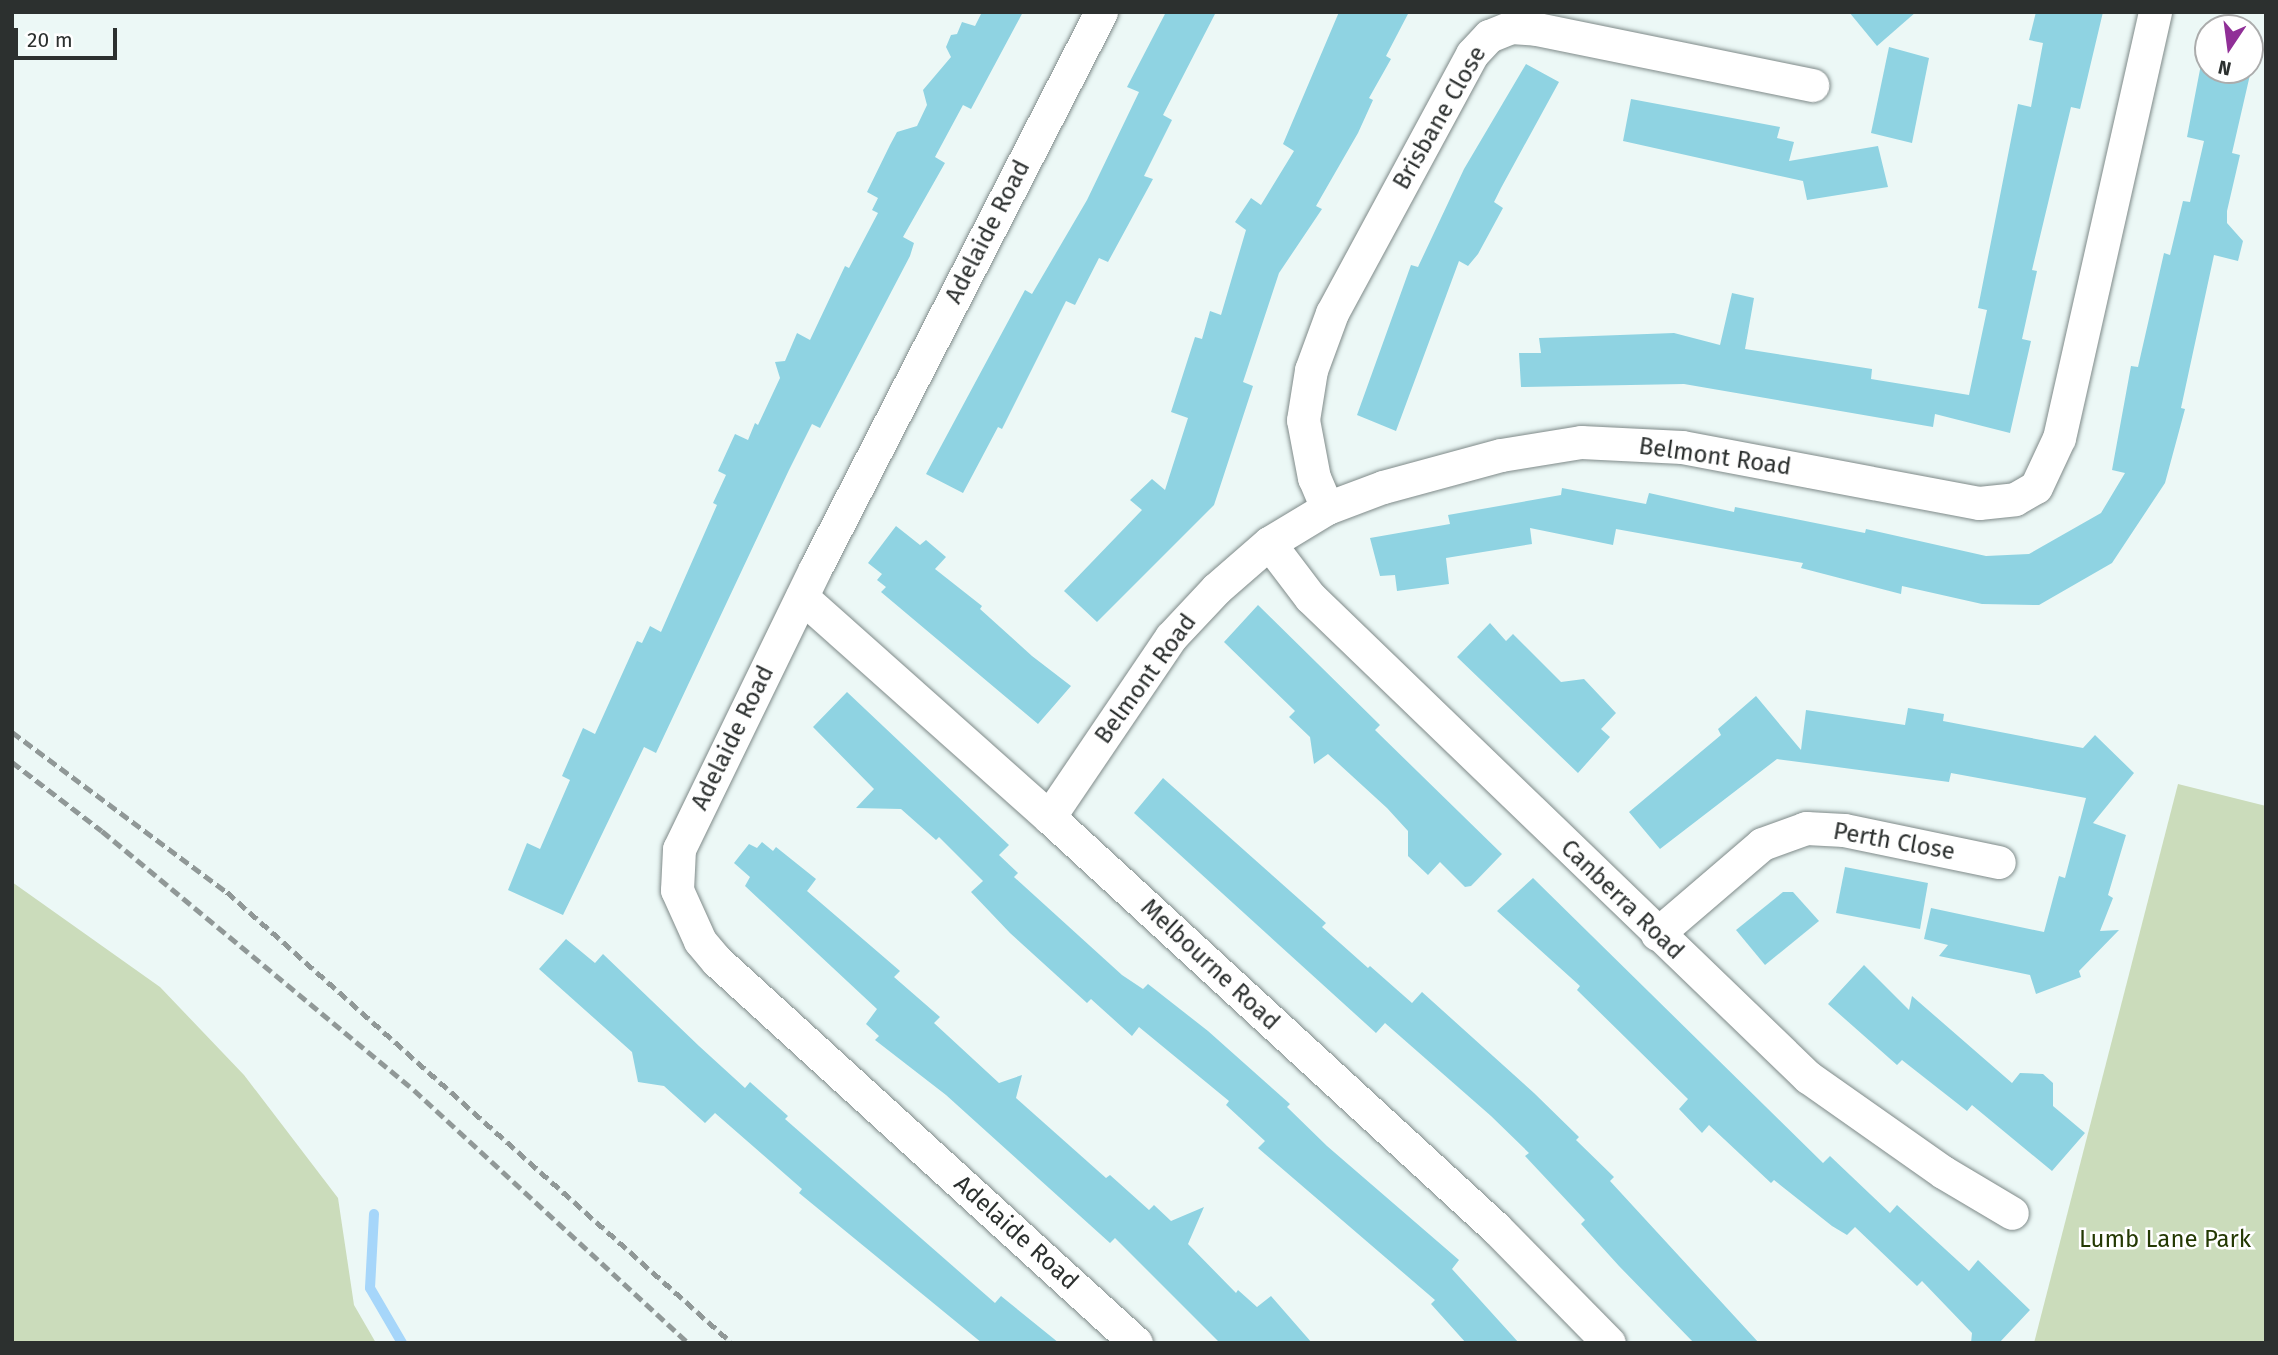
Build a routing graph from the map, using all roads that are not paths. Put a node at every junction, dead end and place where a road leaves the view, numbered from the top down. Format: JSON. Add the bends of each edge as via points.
{"nodes":[{"id":1,"x":1101,"y":12,"type":"edge"},
{"id":2,"x":2155,"y":12,"type":"edge"},
{"id":3,"x":1812,"y":85,"type":"dead end"},
{"id":4,"x":1327,"y":508,"type":"junction"},
{"id":5,"x":1269,"y":543,"type":"junction"},
{"id":6,"x":802,"y":597,"type":"junction"},
{"id":7,"x":1049,"y":817,"type":"junction"},
{"id":8,"x":1999,"y":862,"type":"dead end"},
{"id":9,"x":1657,"y":934,"type":"junction"},
{"id":10,"x":2012,"y":1213,"type":"dead end"},
{"id":11,"x":1136,"y":1343,"type":"edge"},
{"id":12,"x":1609,"y":1343,"type":"edge"}],
"edges":[{"from":1,"to":6,"type":"street","name":"Adelaide Road"},
{"from":2,"to":4,"type":"street","name":"Belmont Road","via":[[2059,438],[2036,487],[2015,499],[1979,503],[1682,447],[1581,442],[1442,470]]},
{"from":3,"to":4,"type":"street","name":"Brisbane Close","via":[[1537,29],[1511,27],[1489,36],[1472,54],[1338,302],[1311,370],[1303,420],[1314,478]]},
{"from":4,"to":5,"type":"street","name":"Belmont Road"},
{"from":5,"to":7,"type":"street","name":"Belmont Road","via":[[1171,637]]},
{"from":5,"to":9,"type":"street","name":"Canberra Road","via":[[1311,597]]},
{"from":6,"to":7,"type":"street","name":"Melbourne Road"},
{"from":6,"to":11,"type":"street","name":"Adelaide Road","via":[[679,849],[677,890],[685,914],[716,961]]},
{"from":7,"to":12,"type":"street","name":"Melbourne Road","via":[[1496,1228]]},
{"from":8,"to":9,"type":"street","name":"Perth Close","via":[[1844,830],[1805,828],[1762,844]]},
{"from":9,"to":10,"type":"street","name":"Canberra Road","via":[[1808,1077],[1943,1172]]}]}
